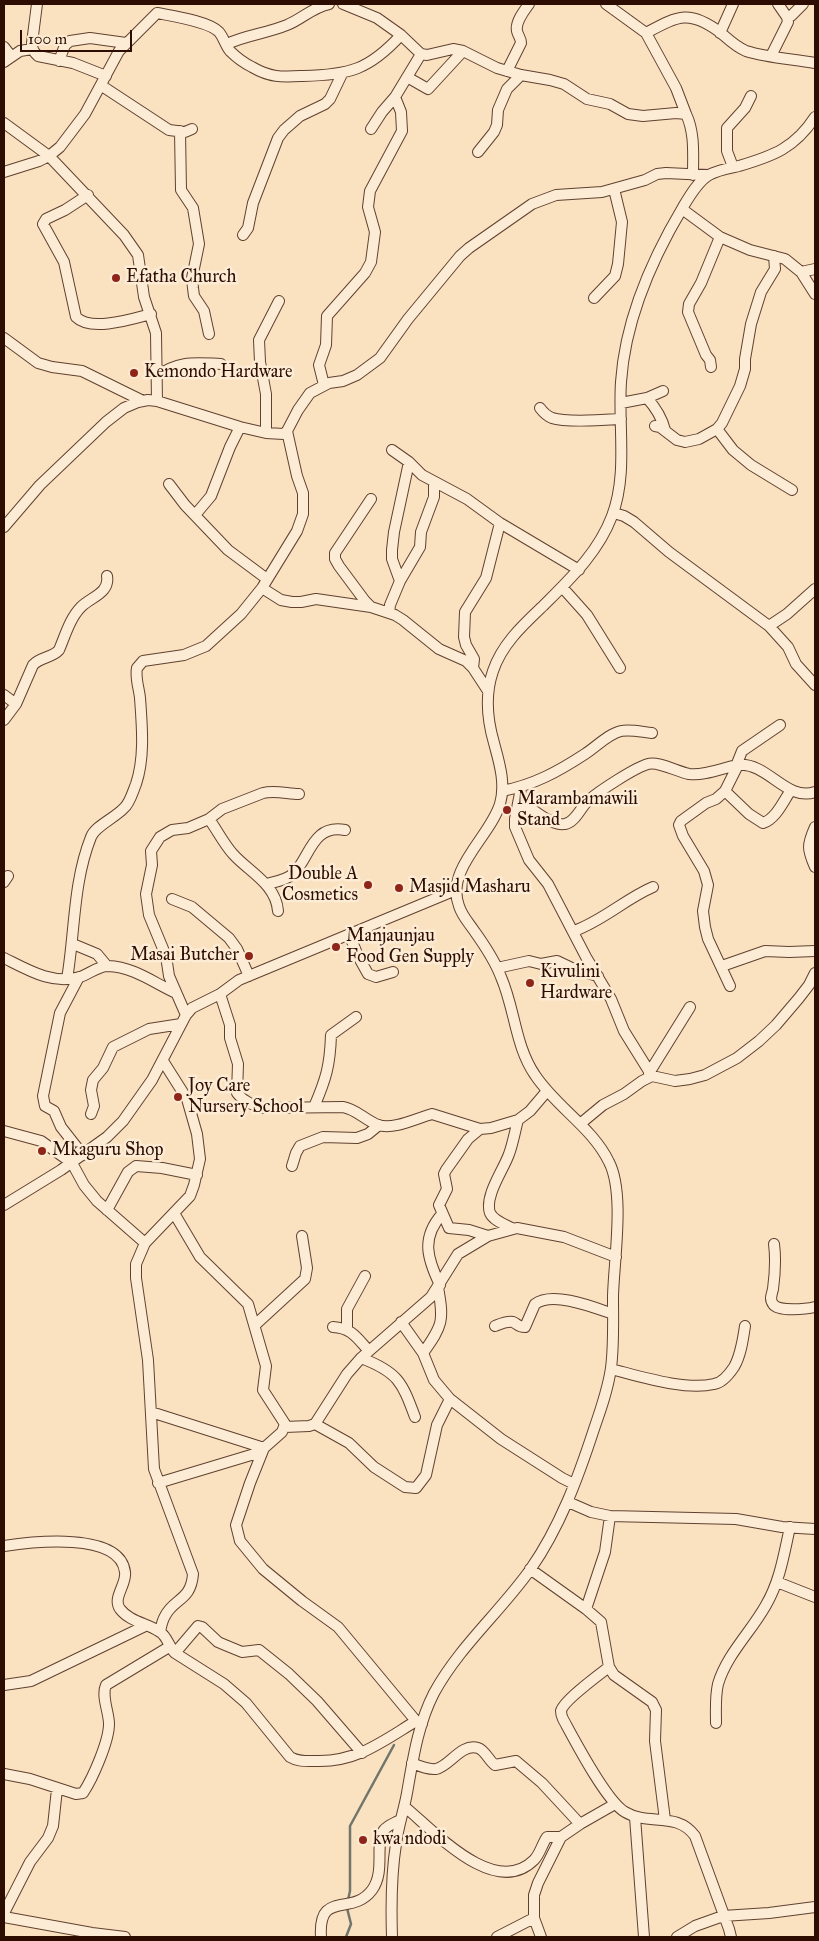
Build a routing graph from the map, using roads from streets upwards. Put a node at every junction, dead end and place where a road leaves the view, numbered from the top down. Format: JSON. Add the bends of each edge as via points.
{"nodes":[{"id":1,"x":37,"y":4,"type":"edge"},
{"id":2,"x":329,"y":4,"type":"edge"},
{"id":3,"x":342,"y":4,"type":"edge"},
{"id":4,"x":529,"y":4,"type":"edge"},
{"id":5,"x":606,"y":4,"type":"edge"},
{"id":6,"x":733,"y":4,"type":"edge"},
{"id":7,"x":778,"y":4,"type":"edge"},
{"id":8,"x":803,"y":4,"type":"edge"},
{"id":9,"x":158,"y":8,"type":"edge"},
{"id":10,"x":787,"y":17,"type":"junction"},
{"id":11,"x":646,"y":33,"type":"junction"},
{"id":12,"x":720,"y":33,"type":"junction"},
{"id":13,"x":402,"y":35,"type":"junction"},
{"id":14,"x":126,"y":43,"type":"junction"},
{"id":15,"x":227,"y":44,"type":"junction"},
{"id":16,"x":4,"y":47,"type":"edge"},
{"id":17,"x":32,"y":49,"type":"junction"},
{"id":18,"x":463,"y":51,"type":"junction"},
{"id":19,"x":421,"y":54,"type":"junction"},
{"id":20,"x":771,"y":56,"type":"junction"},
{"id":21,"x":7,"y":59,"type":"edge"},
{"id":22,"x":59,"y":60,"type":"junction"},
{"id":23,"x":815,"y":63,"type":"edge"},
{"id":24,"x":507,"y":71,"type":"junction"},
{"id":25,"x":342,"y":74,"type":"junction"},
{"id":26,"x":521,"y":75,"type":"junction"},
{"id":27,"x":407,"y":77,"type":"junction"},
{"id":28,"x":104,"y":81,"type":"junction"},
{"id":29,"x":751,"y":96,"type":"dead end"},
{"id":30,"x":395,"y":97,"type":"junction"},
{"id":31,"x":686,"y":114,"type":"junction"},
{"id":32,"x":815,"y":117,"type":"edge"},
{"id":33,"x":4,"y":123,"type":"edge"},
{"id":34,"x":192,"y":129,"type":"dead end"},
{"id":35,"x":371,"y":129,"type":"dead end"},
{"id":36,"x":180,"y":131,"type":"junction"},
{"id":37,"x":478,"y":152,"type":"dead end"},
{"id":38,"x":49,"y":156,"type":"junction"},
{"id":39,"x":733,"y":168,"type":"junction"},
{"id":40,"x":4,"y":172,"type":"edge"},
{"id":41,"x":693,"y":175,"type":"junction"},
{"id":42,"x":708,"y":175,"type":"junction"},
{"id":43,"x":614,"y":189,"type":"junction"},
{"id":44,"x":88,"y":196,"type":"junction"},
{"id":45,"x":682,"y":209,"type":"junction"},
{"id":46,"x":243,"y":235,"type":"dead end"},
{"id":47,"x":720,"y":237,"type":"junction"},
{"id":48,"x":774,"y":256,"type":"junction"},
{"id":49,"x":815,"y":268,"type":"edge"},
{"id":50,"x":801,"y":272,"type":"junction"},
{"id":51,"x":815,"y":294,"type":"edge"},
{"id":52,"x":594,"y":298,"type":"dead end"},
{"id":53,"x":278,"y":301,"type":"dead end"},
{"id":54,"x":151,"y":314,"type":"junction"},
{"id":55,"x":209,"y":334,"type":"dead end"},
{"id":56,"x":4,"y":338,"type":"edge"},
{"id":57,"x":221,"y":364,"type":"dead end"},
{"id":58,"x":710,"y":367,"type":"dead end"},
{"id":59,"x":158,"y":376,"type":"junction"},
{"id":60,"x":324,"y":385,"type":"junction"},
{"id":61,"x":663,"y":391,"type":"dead end"},
{"id":62,"x":647,"y":398,"type":"junction"},
{"id":63,"x":143,"y":401,"type":"junction"},
{"id":64,"x":157,"y":401,"type":"junction"},
{"id":65,"x":621,"y":402,"type":"junction"},
{"id":66,"x":540,"y":408,"type":"dead end"},
{"id":67,"x":621,"y":419,"type":"junction"},
{"id":68,"x":655,"y":426,"type":"dead end"},
{"id":69,"x":240,"y":427,"type":"junction"},
{"id":70,"x":716,"y":429,"type":"junction"},
{"id":71,"x":666,"y":430,"type":"junction"},
{"id":72,"x":287,"y":431,"type":"junction"},
{"id":73,"x":266,"y":433,"type":"junction"},
{"id":74,"x":392,"y":450,"type":"dead end"},
{"id":75,"x":409,"y":462,"type":"junction"},
{"id":76,"x":434,"y":482,"type":"junction"},
{"id":77,"x":169,"y":484,"type":"dead end"},
{"id":78,"x":792,"y":490,"type":"dead end"},
{"id":79,"x":371,"y":499,"type":"dead end"},
{"id":80,"x":614,"y":513,"type":"junction"},
{"id":81,"x":196,"y":516,"type":"junction"},
{"id":82,"x":500,"y":523,"type":"junction"},
{"id":83,"x":4,"y":527,"type":"edge"},
{"id":84,"x":579,"y":570,"type":"junction"},
{"id":85,"x":107,"y":576,"type":"dead end"},
{"id":86,"x":400,"y":581,"type":"junction"},
{"id":87,"x":264,"y":584,"type":"junction"},
{"id":88,"x":562,"y":587,"type":"junction"},
{"id":89,"x":815,"y":589,"type":"edge"},
{"id":90,"x":371,"y":607,"type":"junction"},
{"id":91,"x":389,"y":613,"type":"junction"},
{"id":92,"x":769,"y":626,"type":"junction"},
{"id":93,"x":473,"y":668,"type":"junction"},
{"id":94,"x":620,"y":668,"type":"dead end"},
{"id":95,"x":815,"y":685,"type":"edge"},
{"id":96,"x":488,"y":691,"type":"junction"},
{"id":97,"x":4,"y":695,"type":"edge"},
{"id":98,"x":16,"y":704,"type":"junction"},
{"id":99,"x":4,"y":720,"type":"edge"},
{"id":100,"x":780,"y":725,"type":"dead end"},
{"id":101,"x":652,"y":733,"type":"dead end"},
{"id":102,"x":737,"y":765,"type":"junction"},
{"id":103,"x":521,"y":788,"type":"junction"},
{"id":104,"x":791,"y":790,"type":"junction"},
{"id":105,"x":502,"y":791,"type":"junction"},
{"id":106,"x":725,"y":791,"type":"junction"},
{"id":107,"x":815,"y":792,"type":"edge"},
{"id":108,"x":299,"y":794,"type":"dead end"},
{"id":109,"x":518,"y":799,"type":"junction"},
{"id":110,"x":209,"y":818,"type":"junction"},
{"id":111,"x":815,"y":827,"type":"edge"},
{"id":112,"x":345,"y":830,"type":"dead end"},
{"id":113,"x":815,"y":867,"type":"edge"},
{"id":114,"x":266,"y":884,"type":"junction"},
{"id":115,"x":653,"y":887,"type":"dead end"},
{"id":116,"x":456,"y":890,"type":"junction"},
{"id":117,"x":172,"y":899,"type":"dead end"},
{"id":118,"x":278,"y":911,"type":"dead end"},
{"id":119,"x":574,"y":932,"type":"junction"},
{"id":120,"x":349,"y":934,"type":"junction"},
{"id":121,"x":73,"y":944,"type":"junction"},
{"id":122,"x":815,"y":951,"type":"edge"},
{"id":123,"x":4,"y":958,"type":"edge"},
{"id":124,"x":108,"y":966,"type":"junction"},
{"id":125,"x":722,"y":966,"type":"junction"},
{"id":126,"x":497,"y":968,"type":"junction"},
{"id":127,"x":393,"y":972,"type":"dead end"},
{"id":128,"x":815,"y":973,"type":"edge"},
{"id":129,"x":249,"y":976,"type":"junction"},
{"id":130,"x":598,"y":976,"type":"junction"},
{"id":131,"x":79,"y":977,"type":"junction"},
{"id":132,"x":67,"y":979,"type":"junction"},
{"id":133,"x":730,"y":986,"type":"dead end"},
{"id":134,"x":176,"y":992,"type":"junction"},
{"id":135,"x":220,"y":994,"type":"junction"},
{"id":136,"x":690,"y":1007,"type":"dead end"},
{"id":137,"x":356,"y":1017,"type":"dead end"},
{"id":138,"x":183,"y":1019,"type":"junction"},
{"id":139,"x":163,"y":1061,"type":"junction"},
{"id":140,"x":651,"y":1074,"type":"junction"},
{"id":141,"x":547,"y":1091,"type":"junction"},
{"id":142,"x":314,"y":1107,"type":"junction"},
{"id":143,"x":91,"y":1114,"type":"dead end"},
{"id":144,"x":518,"y":1120,"type":"junction"},
{"id":145,"x":580,"y":1124,"type":"junction"},
{"id":146,"x":380,"y":1125,"type":"junction"},
{"id":147,"x":480,"y":1129,"type":"junction"},
{"id":148,"x":4,"y":1131,"type":"edge"},
{"id":149,"x":83,"y":1155,"type":"junction"},
{"id":150,"x":72,"y":1163,"type":"junction"},
{"id":151,"x":292,"y":1166,"type":"dead end"},
{"id":152,"x":197,"y":1175,"type":"junction"},
{"id":153,"x":4,"y":1205,"type":"edge"},
{"id":154,"x":107,"y":1210,"type":"junction"},
{"id":155,"x":174,"y":1214,"type":"junction"},
{"id":156,"x":442,"y":1214,"type":"junction"},
{"id":157,"x":512,"y":1228,"type":"junction"},
{"id":158,"x":302,"y":1236,"type":"dead end"},
{"id":159,"x":488,"y":1236,"type":"junction"},
{"id":160,"x":145,"y":1243,"type":"junction"},
{"id":161,"x":774,"y":1244,"type":"dead end"},
{"id":162,"x":616,"y":1257,"type":"junction"},
{"id":163,"x":365,"y":1276,"type":"dead end"},
{"id":164,"x":439,"y":1286,"type":"junction"},
{"id":165,"x":814,"y":1310,"type":"edge"},
{"id":166,"x":613,"y":1314,"type":"junction"},
{"id":167,"x":401,"y":1322,"type":"junction"},
{"id":168,"x":255,"y":1326,"type":"junction"},
{"id":169,"x":495,"y":1326,"type":"dead end"},
{"id":170,"x":745,"y":1326,"type":"dead end"},
{"id":171,"x":332,"y":1327,"type":"dead end"},
{"id":172,"x":347,"y":1329,"type":"junction"},
{"id":173,"x":424,"y":1353,"type":"junction"},
{"id":174,"x":365,"y":1354,"type":"junction"},
{"id":175,"x":611,"y":1369,"type":"junction"},
{"id":176,"x":450,"y":1399,"type":"junction"},
{"id":177,"x":151,"y":1412,"type":"junction"},
{"id":178,"x":415,"y":1417,"type":"dead end"},
{"id":179,"x":315,"y":1424,"type":"junction"},
{"id":180,"x":285,"y":1427,"type":"junction"},
{"id":181,"x":263,"y":1450,"type":"junction"},
{"id":182,"x":158,"y":1483,"type":"junction"},
{"id":183,"x":574,"y":1484,"type":"junction"},
{"id":184,"x":568,"y":1502,"type":"junction"},
{"id":185,"x":610,"y":1516,"type":"junction"},
{"id":186,"x":790,"y":1527,"type":"junction"},
{"id":187,"x":815,"y":1530,"type":"edge"},
{"id":188,"x":4,"y":1546,"type":"edge"},
{"id":189,"x":530,"y":1569,"type":"junction"},
{"id":190,"x":777,"y":1582,"type":"junction"},
{"id":191,"x":815,"y":1597,"type":"edge"},
{"id":192,"x":586,"y":1608,"type":"junction"},
{"id":193,"x":145,"y":1626,"type":"junction"},
{"id":194,"x":160,"y":1632,"type":"junction"},
{"id":195,"x":172,"y":1650,"type":"junction"},
{"id":196,"x":609,"y":1667,"type":"junction"},
{"id":197,"x":4,"y":1684,"type":"edge"},
{"id":198,"x":419,"y":1722,"type":"junction"},
{"id":199,"x":716,"y":1723,"type":"dead end"},
{"id":200,"x":362,"y":1753,"type":"junction"},
{"id":201,"x":412,"y":1763,"type":"junction"},
{"id":202,"x":4,"y":1774,"type":"edge"},
{"id":203,"x":57,"y":1789,"type":"junction"},
{"id":204,"x":614,"y":1804,"type":"junction"},
{"id":205,"x":405,"y":1807,"type":"junction"},
{"id":206,"x":635,"y":1818,"type":"junction"},
{"id":207,"x":400,"y":1820,"type":"junction"},
{"id":208,"x":665,"y":1820,"type":"junction"},
{"id":209,"x":580,"y":1824,"type":"junction"},
{"id":210,"x":561,"y":1837,"type":"junction"},
{"id":211,"x":815,"y":1906,"type":"edge"},
{"id":212,"x":4,"y":1915,"type":"edge"},
{"id":213,"x":723,"y":1916,"type":"junction"},
{"id":214,"x":534,"y":1918,"type":"junction"},
{"id":215,"x":125,"y":1937,"type":"edge"},
{"id":216,"x":321,"y":1937,"type":"edge"},
{"id":217,"x":392,"y":1937,"type":"edge"},
{"id":218,"x":497,"y":1937,"type":"edge"},
{"id":219,"x":541,"y":1937,"type":"edge"},
{"id":220,"x":644,"y":1937,"type":"edge"},
{"id":221,"x":677,"y":1937,"type":"edge"},
{"id":222,"x":731,"y":1937,"type":"edge"}],
"edges":[{"from":1,"to":17,"type":"street"},
{"from":2,"to":15,"type":"street","via":[[307,12],[286,26]]},
{"from":3,"to":13,"type":"street","via":[[377,18]]},
{"from":4,"to":24,"type":"street","via":[[517,24],[521,40]]},
{"from":5,"to":11,"type":"street"},
{"from":6,"to":12,"type":"street"},
{"from":7,"to":10,"type":"street"},
{"from":8,"to":10,"type":"street"},
{"from":9,"to":14,"type":"street"},
{"from":9,"to":15,"type":"street","via":[[216,29]]},
{"from":10,"to":20,"type":"street","via":[[788,22]]},
{"from":11,"to":12,"type":"street","via":[[674,18],[690,17]]},
{"from":11,"to":31,"type":"street","via":[[676,88]]},
{"from":12,"to":20,"type":"street","via":[[736,46]]},
{"from":13,"to":19,"type":"street"},
{"from":13,"to":25,"type":"street","via":[[370,63]]},
{"from":14,"to":22,"type":"street","via":[[90,38],[70,40]]},
{"from":14,"to":28,"type":"street"},
{"from":15,"to":25,"type":"street","via":[[238,58],[274,77]]},
{"from":16,"to":21,"type":"street"},
{"from":17,"to":21,"type":"street","via":[[24,49]]},
{"from":17,"to":22,"type":"street","via":[[38,56]]},
{"from":18,"to":19,"type":"street","via":[[453,49]]},
{"from":18,"to":24,"type":"street"},
{"from":18,"to":27,"type":"street","via":[[428,89]]},
{"from":19,"to":27,"type":"street"},
{"from":20,"to":23,"type":"street"},
{"from":22,"to":28,"type":"street","via":[[73,63]]},
{"from":24,"to":26,"type":"street"},
{"from":25,"to":46,"type":"street","via":[[330,99],[300,116],[278,138]]},
{"from":26,"to":31,"type":"street","via":[[564,84],[586,99],[610,104],[628,114]]},
{"from":26,"to":37,"type":"street","via":[[507,89],[498,110],[494,132]]},
{"from":27,"to":30,"type":"street"},
{"from":28,"to":36,"type":"street","via":[[163,127]]},
{"from":28,"to":38,"type":"street","via":[[74,132]]},
{"from":29,"to":39,"type":"street","via":[[727,128],[727,151]]},
{"from":30,"to":35,"type":"street"},
{"from":30,"to":60,"type":"street","via":[[401,112],[402,130],[370,191],[368,207],[374,232],[371,262],[366,273],[327,316],[326,345],[319,365]]},
{"from":31,"to":41,"type":"street","via":[[693,136]]},
{"from":32,"to":39,"type":"street","via":[[803,135],[789,147],[768,158]]},
{"from":33,"to":38,"type":"street"},
{"from":34,"to":36,"type":"street"},
{"from":36,"to":55,"type":"street","via":[[181,190],[193,208],[199,244],[192,288],[204,312]]},
{"from":38,"to":40,"type":"street"},
{"from":38,"to":44,"type":"street"},
{"from":39,"to":42,"type":"street"},
{"from":41,"to":42,"type":"street"},
{"from":41,"to":43,"type":"street","via":[[666,172]]},
{"from":42,"to":45,"type":"street"},
{"from":43,"to":52,"type":"street","via":[[622,222],[618,264],[615,276]]},
{"from":43,"to":60,"type":"street","via":[[556,195],[532,204],[460,256],[380,358],[358,375]]},
{"from":44,"to":54,"type":"street","via":[[138,255],[144,297]]},
{"from":44,"to":54,"type":"street","via":[[46,219],[43,224],[64,262],[76,316],[85,322],[113,323]]},
{"from":45,"to":47,"type":"street"},
{"from":45,"to":65,"type":"street","via":[[642,288],[626,341]]},
{"from":47,"to":48,"type":"street"},
{"from":47,"to":58,"type":"street","via":[[701,283],[692,296],[688,312],[710,360]]},
{"from":48,"to":50,"type":"street","via":[[785,259]]},
{"from":48,"to":70,"type":"street","via":[[775,269],[764,285],[751,324],[740,386]]},
{"from":49,"to":50,"type":"street"},
{"from":50,"to":51,"type":"street"},
{"from":53,"to":73,"type":"street","via":[[259,340],[266,394]]},
{"from":54,"to":59,"type":"street","via":[[156,332]]},
{"from":56,"to":63,"type":"street","via":[[38,363],[82,371]]},
{"from":57,"to":59,"type":"street","via":[[175,365]]},
{"from":59,"to":64,"type":"street"},
{"from":60,"to":72,"type":"street","via":[[310,393]]},
{"from":61,"to":62,"type":"street"},
{"from":62,"to":65,"type":"street"},
{"from":62,"to":71,"type":"street","via":[[663,420]]},
{"from":63,"to":64,"type":"street"},
{"from":63,"to":83,"type":"street","via":[[124,408],[94,432],[40,485]]},
{"from":64,"to":69,"type":"street"},
{"from":65,"to":67,"type":"street"},
{"from":66,"to":67,"type":"street","via":[[552,418]]},
{"from":67,"to":80,"type":"street","via":[[620,487]]},
{"from":68,"to":71,"type":"street"},
{"from":69,"to":73,"type":"street"},
{"from":69,"to":81,"type":"street","via":[[211,496]]},
{"from":70,"to":71,"type":"street","via":[[699,439],[685,442],[677,440]]},
{"from":70,"to":78,"type":"street","via":[[751,465]]},
{"from":72,"to":73,"type":"street","via":[[284,434]]},
{"from":72,"to":87,"type":"street","via":[[303,493],[303,514],[297,531]]},
{"from":74,"to":75,"type":"street"},
{"from":75,"to":76,"type":"street"},
{"from":75,"to":86,"type":"street","via":[[392,550]]},
{"from":76,"to":82,"type":"street","via":[[468,499]]},
{"from":76,"to":86,"type":"street","via":[[434,497],[421,532],[420,547]]},
{"from":77,"to":81,"type":"street"},
{"from":79,"to":90,"type":"street","via":[[335,554],[335,559]]},
{"from":80,"to":84,"type":"street"},
{"from":80,"to":92,"type":"street","via":[[634,522]]},
{"from":81,"to":87,"type":"street"},
{"from":82,"to":84,"type":"street"},
{"from":82,"to":93,"type":"street","via":[[486,578],[465,612],[464,637],[474,659]]},
{"from":84,"to":88,"type":"street"},
{"from":85,"to":98,"type":"street","via":[[106,588],[80,608],[56,654],[37,660],[33,665]]},
{"from":86,"to":91,"type":"street"},
{"from":87,"to":90,"type":"street","via":[[281,600],[301,602],[316,599]]},
{"from":87,"to":121,"type":"street","via":[[241,614],[206,646],[184,655],[143,661],[137,668],[142,758],[136,784],[126,807],[108,823],[96,828],[91,837],[79,882]]},
{"from":88,"to":94,"type":"street","via":[[587,615]]},
{"from":88,"to":96,"type":"street","via":[[517,630],[501,652]]},
{"from":89,"to":92,"type":"street"},
{"from":90,"to":91,"type":"street"},
{"from":91,"to":93,"type":"street","via":[[403,620],[438,649],[466,661]]},
{"from":92,"to":95,"type":"street"},
{"from":93,"to":96,"type":"street"},
{"from":96,"to":105,"type":"street","via":[[489,719],[501,764]]},
{"from":97,"to":98,"type":"street"},
{"from":98,"to":99,"type":"street"},
{"from":100,"to":102,"type":"street","via":[[742,751]]},
{"from":101,"to":103,"type":"street","via":[[622,731],[614,734],[552,774]]},
{"from":102,"to":104,"type":"street","via":[[764,771]]},
{"from":102,"to":106,"type":"street"},
{"from":102,"to":109,"type":"street","via":[[689,774],[649,764],[591,798],[571,822],[564,825],[552,822]]},
{"from":103,"to":105,"type":"street"},
{"from":103,"to":109,"type":"street"},
{"from":104,"to":106,"type":"street","via":[[775,814],[763,823]]},
{"from":104,"to":107,"type":"street","via":[[804,794]]},
{"from":105,"to":116,"type":"street","via":[[490,826],[458,875]]},
{"from":106,"to":125,"type":"street","via":[[679,825],[704,870],[708,884],[703,911],[708,939]]},
{"from":108,"to":110,"type":"street","via":[[269,791],[222,809]]},
{"from":109,"to":119,"type":"street","via":[[515,819],[518,834],[529,860],[548,884]]},
{"from":110,"to":114,"type":"street","via":[[233,854]]},
{"from":110,"to":134,"type":"street","via":[[188,828],[172,830],[160,837],[150,851],[152,865],[146,894],[148,910]]},
{"from":111,"to":113,"type":"street","via":[[808,840],[808,850]]},
{"from":112,"to":114,"type":"street","via":[[320,835],[295,872]]},
{"from":114,"to":118,"type":"street"},
{"from":115,"to":119,"type":"street"},
{"from":116,"to":120,"type":"street"},
{"from":116,"to":126,"type":"street","via":[[461,913]]},
{"from":117,"to":129,"type":"street","via":[[192,907],[229,938]]},
{"from":119,"to":130,"type":"street"},
{"from":120,"to":127,"type":"street","via":[[368,974],[376,977]]},
{"from":120,"to":129,"type":"street"},
{"from":121,"to":124,"type":"street","via":[[97,954]]},
{"from":121,"to":132,"type":"street"},
{"from":122,"to":125,"type":"street","via":[[765,951]]},
{"from":123,"to":132,"type":"street","via":[[39,975]]},
{"from":124,"to":131,"type":"street"},
{"from":124,"to":134,"type":"street","via":[[139,974]]},
{"from":125,"to":133,"type":"street"},
{"from":126,"to":130,"type":"street","via":[[557,961]]},
{"from":126,"to":141,"type":"street","via":[[528,1064]]},
{"from":128,"to":140,"type":"street","via":[[776,1025],[737,1058],[705,1075],[675,1081]]},
{"from":129,"to":135,"type":"street"},
{"from":130,"to":140,"type":"street","via":[[624,1031]]},
{"from":131,"to":132,"type":"street"},
{"from":131,"to":149,"type":"street","via":[[60,1013],[44,1096],[45,1106],[54,1111],[61,1127]]},
{"from":134,"to":138,"type":"street"},
{"from":135,"to":138,"type":"street","via":[[192,1008]]},
{"from":135,"to":142,"type":"street","via":[[238,1064],[236,1087],[241,1098],[264,1108]]},
{"from":136,"to":140,"type":"street"},
{"from":137,"to":142,"type":"street","via":[[331,1035],[326,1077]]},
{"from":138,"to":139,"type":"street"},
{"from":138,"to":143,"type":"street","via":[[149,1029],[110,1050],[103,1068],[93,1080],[94,1106]]},
{"from":139,"to":149,"type":"street","via":[[123,1121]]},
{"from":139,"to":152,"type":"street","via":[[186,1099],[199,1145]]},
{"from":140,"to":145,"type":"street"},
{"from":141,"to":144,"type":"street"},
{"from":141,"to":145,"type":"street"},
{"from":142,"to":146,"type":"street","via":[[348,1108]]},
{"from":144,"to":147,"type":"street"},
{"from":144,"to":157,"type":"street","via":[[489,1204],[496,1221]]},
{"from":145,"to":162,"type":"street","via":[[612,1166],[618,1197]]},
{"from":146,"to":147,"type":"street","via":[[416,1121],[432,1114]]},
{"from":146,"to":151,"type":"street","via":[[357,1138],[323,1137],[300,1146]]},
{"from":147,"to":156,"type":"street","via":[[472,1134],[444,1174],[447,1189],[440,1205]]},
{"from":148,"to":150,"type":"street","via":[[41,1141]]},
{"from":149,"to":150,"type":"street"},
{"from":150,"to":153,"type":"street"},
{"from":150,"to":154,"type":"street","via":[[84,1184]]},
{"from":152,"to":154,"type":"street","via":[[136,1166],[128,1172]]},
{"from":152,"to":155,"type":"street","via":[[190,1196]]},
{"from":154,"to":160,"type":"street"},
{"from":155,"to":160,"type":"street"},
{"from":155,"to":168,"type":"street","via":[[200,1257],[248,1304]]},
{"from":156,"to":159,"type":"street","via":[[448,1228]]},
{"from":156,"to":164,"type":"street","via":[[430,1230],[428,1249]]},
{"from":157,"to":159,"type":"street"},
{"from":157,"to":162,"type":"street","via":[[564,1237]]},
{"from":158,"to":168,"type":"street","via":[[307,1268],[305,1279]]},
{"from":159,"to":164,"type":"street","via":[[458,1254]]},
{"from":160,"to":177,"type":"street","via":[[136,1264],[136,1278],[148,1360]]},
{"from":161,"to":165,"type":"street","via":[[773,1304],[776,1307]]},
{"from":162,"to":166,"type":"street"},
{"from":163,"to":172,"type":"street","via":[[347,1309]]},
{"from":164,"to":167,"type":"street"},
{"from":164,"to":173,"type":"street","via":[[441,1322]]},
{"from":166,"to":169,"type":"street","via":[[547,1299],[535,1304],[525,1327],[512,1322]]},
{"from":166,"to":175,"type":"street"},
{"from":167,"to":173,"type":"street"},
{"from":167,"to":174,"type":"street"},
{"from":168,"to":180,"type":"street","via":[[266,1366],[263,1390]]},
{"from":170,"to":175,"type":"street","via":[[734,1367],[716,1384],[670,1383]]},
{"from":171,"to":172,"type":"street"},
{"from":172,"to":174,"type":"street","via":[[358,1337]]},
{"from":173,"to":176,"type":"street","via":[[434,1380]]},
{"from":174,"to":178,"type":"street","via":[[394,1374]]},
{"from":174,"to":179,"type":"street","via":[[347,1374]]},
{"from":175,"to":183,"type":"street","via":[[604,1400]]},
{"from":176,"to":179,"type":"street","via":[[436,1425],[426,1475],[416,1488],[405,1487],[374,1467],[349,1443]]},
{"from":176,"to":183,"type":"street","via":[[501,1439]]},
{"from":177,"to":181,"type":"street"},
{"from":177,"to":182,"type":"street","via":[[153,1460]]},
{"from":179,"to":180,"type":"street"},
{"from":180,"to":181,"type":"street"},
{"from":181,"to":182,"type":"street"},
{"from":181,"to":198,"type":"street","via":[[236,1525],[240,1541],[263,1569],[338,1627]]},
{"from":182,"to":194,"type":"street","via":[[193,1574],[189,1590],[168,1611]]},
{"from":183,"to":184,"type":"street"},
{"from":184,"to":185,"type":"street"},
{"from":184,"to":189,"type":"street"},
{"from":185,"to":186,"type":"street","via":[[736,1519]]},
{"from":185,"to":192,"type":"street","via":[[605,1552]]},
{"from":186,"to":187,"type":"street"},
{"from":186,"to":190,"type":"street"},
{"from":188,"to":193,"type":"street","via":[[56,1541],[98,1546],[109,1552],[120,1559],[125,1569],[126,1576],[117,1603],[120,1609]]},
{"from":189,"to":192,"type":"street"},
{"from":189,"to":198,"type":"street","via":[[460,1653]]},
{"from":190,"to":191,"type":"street"},
{"from":190,"to":199,"type":"street","via":[[722,1674],[716,1696]]},
{"from":192,"to":196,"type":"street","via":[[601,1622]]},
{"from":193,"to":194,"type":"street"},
{"from":193,"to":197,"type":"street","via":[[31,1681]]},
{"from":194,"to":195,"type":"street"},
{"from":195,"to":200,"type":"street","via":[[232,1690],[295,1760],[332,1761]]},
{"from":195,"to":200,"type":"street","via":[[198,1626],[225,1646],[242,1652],[259,1650],[317,1701]]},
{"from":195,"to":203,"type":"street","via":[[106,1686],[107,1739],[86,1788],[83,1793],[76,1794]]},
{"from":196,"to":204,"type":"street","via":[[582,1688],[561,1711]]},
{"from":196,"to":208,"type":"street","via":[[614,1675],[652,1702],[656,1710],[655,1740]]},
{"from":198,"to":200,"type":"street"},
{"from":198,"to":201,"type":"street"},
{"from":201,"to":205,"type":"street"},
{"from":201,"to":209,"type":"street","via":[[436,1769],[460,1752],[474,1748],[481,1750],[495,1765],[516,1761],[542,1783]]},
{"from":202,"to":203,"type":"street"},
{"from":203,"to":212,"type":"street","via":[[53,1826],[48,1838],[30,1862]]},
{"from":204,"to":206,"type":"street"},
{"from":204,"to":209,"type":"street"},
{"from":205,"to":207,"type":"street"},
{"from":205,"to":210,"type":"street","via":[[471,1861],[502,1873],[519,1871],[534,1860],[547,1837]]},
{"from":206,"to":208,"type":"street"},
{"from":206,"to":220,"type":"street"},
{"from":207,"to":216,"type":"street","via":[[383,1831],[377,1883],[368,1896],[350,1905],[330,1907],[320,1922]]},
{"from":207,"to":217,"type":"street","via":[[390,1898]]},
{"from":208,"to":213,"type":"street","via":[[686,1826],[695,1836]]},
{"from":209,"to":210,"type":"street"},
{"from":210,"to":214,"type":"street","via":[[534,1895]]},
{"from":211,"to":213,"type":"street"},
{"from":212,"to":215,"type":"street","via":[[92,1934]]},
{"from":213,"to":221,"type":"street","via":[[695,1926]]},
{"from":213,"to":222,"type":"street"},
{"from":214,"to":218,"type":"street"},
{"from":214,"to":219,"type":"street"}]}
